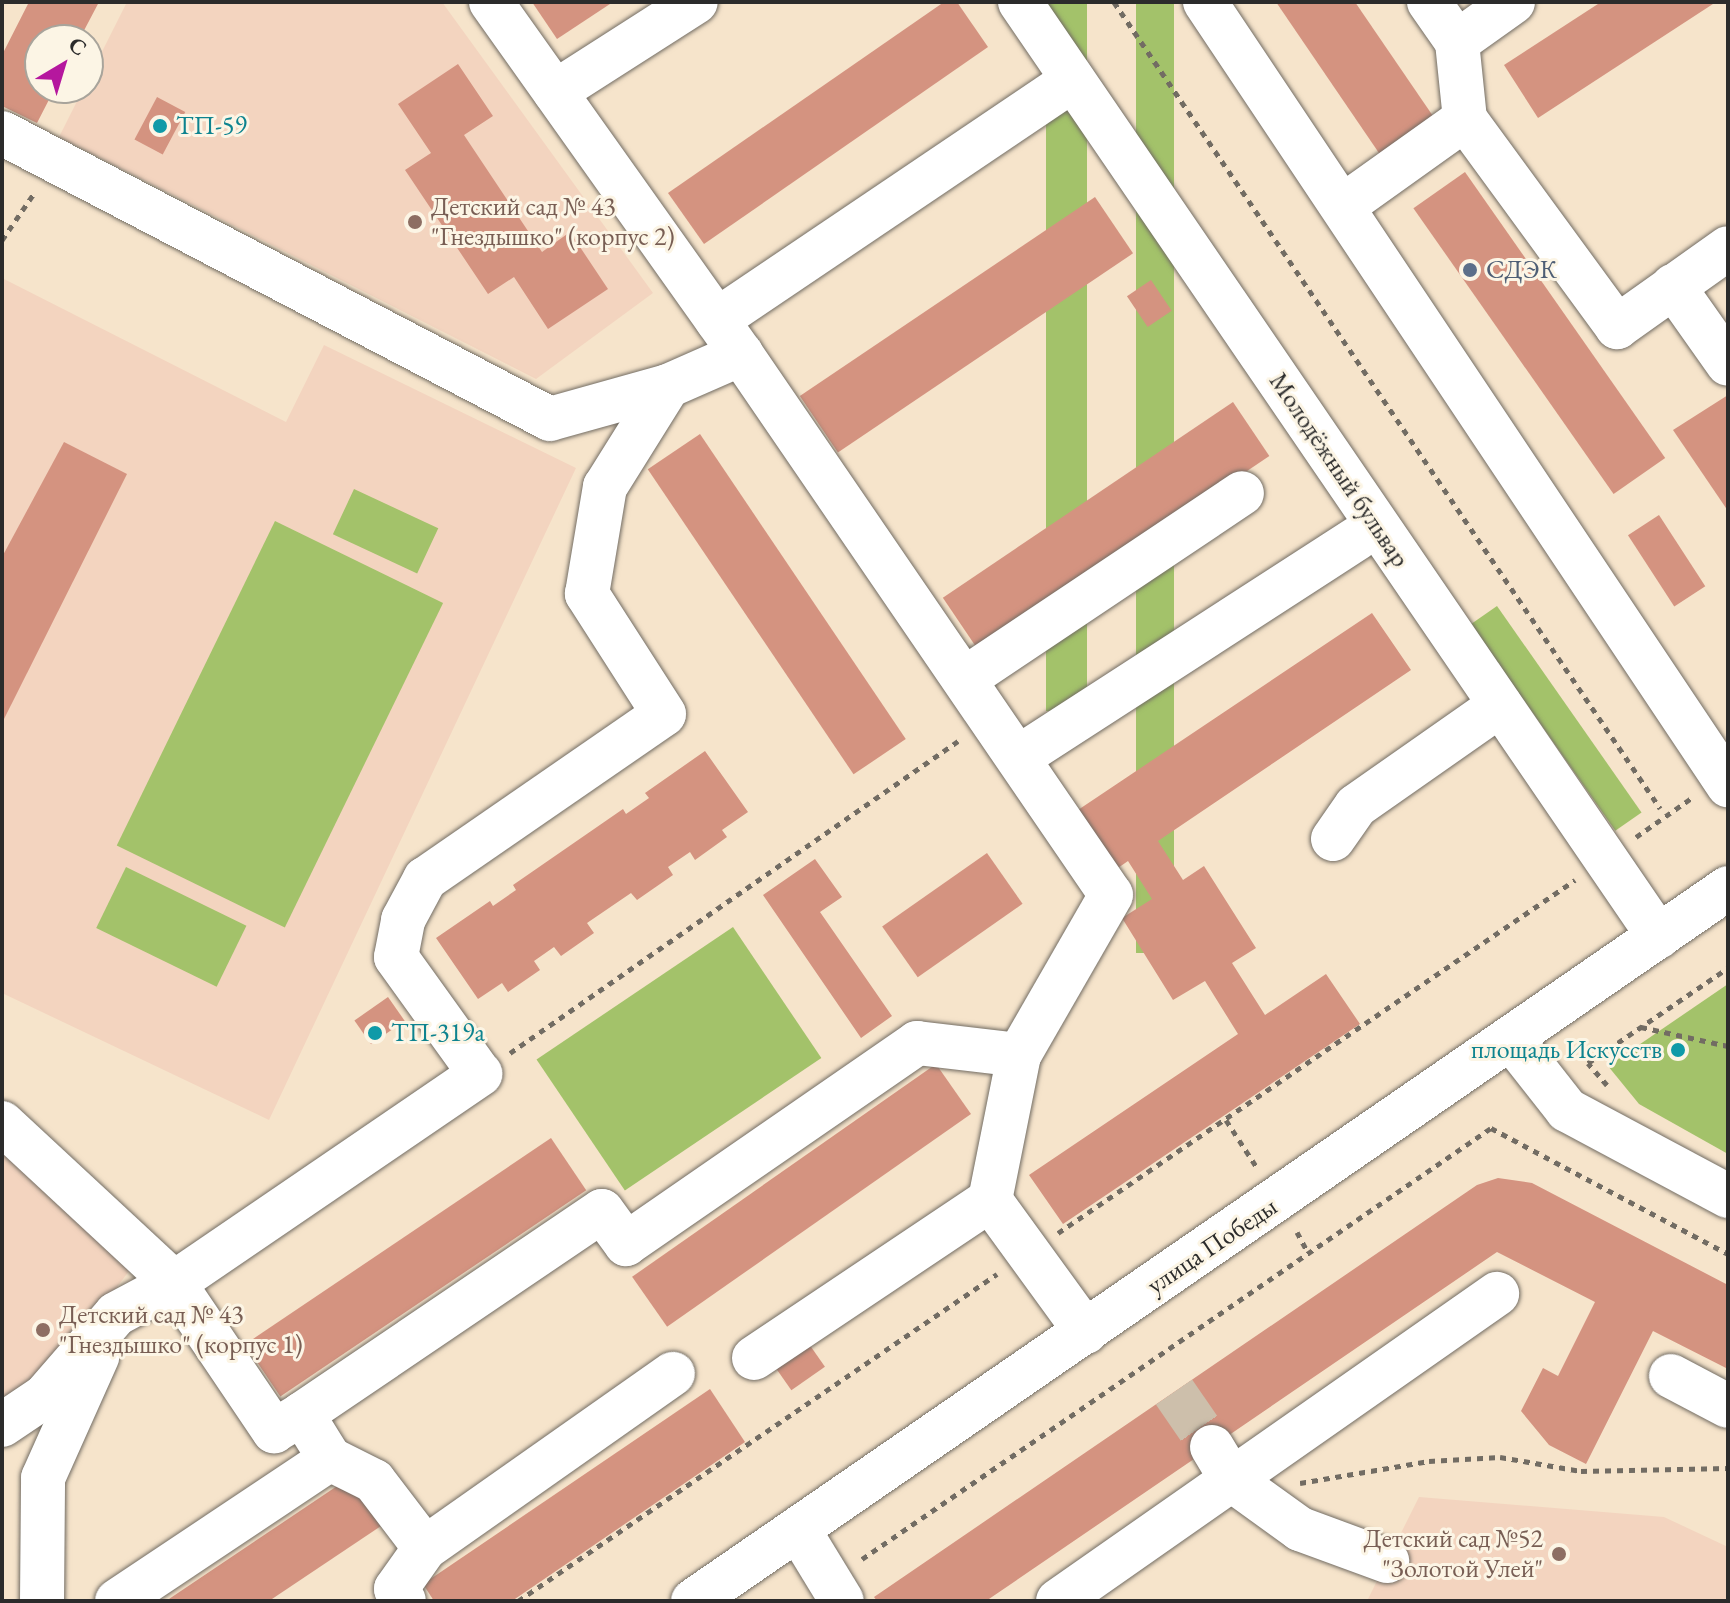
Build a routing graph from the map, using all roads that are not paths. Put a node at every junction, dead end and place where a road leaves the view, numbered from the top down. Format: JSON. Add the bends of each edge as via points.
{"nodes":[{"id":1,"x":491,"y":2,"type":"edge"},
{"id":2,"x":696,"y":2,"type":"edge"},
{"id":3,"x":1020,"y":2,"type":"edge"},
{"id":4,"x":1205,"y":2,"type":"edge"},
{"id":5,"x":1429,"y":2,"type":"edge"},
{"id":6,"x":1513,"y":2,"type":"edge"},
{"id":7,"x":1457,"y":42,"type":"junction"},
{"id":8,"x":1073,"y":80,"type":"junction"},
{"id":9,"x":555,"y":92,"type":"junction"},
{"id":10,"x":1465,"y":119,"type":"junction"},
{"id":11,"x":2,"y":133,"type":"edge"},
{"id":12,"x":1343,"y":206,"type":"junction"},
{"id":13,"x":1728,"y":248,"type":"edge"},
{"id":14,"x":1673,"y":286,"type":"junction"},
{"id":15,"x":729,"y":337,"type":"junction"},
{"id":16,"x":1728,"y":364,"type":"edge"},
{"id":17,"x":668,"y":386,"type":"junction"},
{"id":18,"x":1242,"y":493,"type":"dead end"},
{"id":19,"x":1357,"y":538,"type":"dead end"},
{"id":20,"x":966,"y":678,"type":"junction"},
{"id":21,"x":1500,"y":705,"type":"junction"},
{"id":22,"x":1019,"y":757,"type":"junction"},
{"id":23,"x":1718,"y":786,"type":"edge"},
{"id":24,"x":1333,"y":839,"type":"dead end"},
{"id":25,"x":1728,"y":888,"type":"edge"},
{"id":26,"x":1659,"y":937,"type":"junction"},
{"id":27,"x":1512,"y":1040,"type":"junction"},
{"id":28,"x":1019,"y":1055,"type":"junction"},
{"id":29,"x":2,"y":1123,"type":"edge"},
{"id":30,"x":1728,"y":1196,"type":"edge"},
{"id":31,"x":990,"y":1200,"type":"junction"},
{"id":32,"x":174,"y":1283,"type":"junction"},
{"id":33,"x":1497,"y":1294,"type":"dead end"},
{"id":34,"x":116,"y":1314,"type":"junction"},
{"id":35,"x":1086,"y":1332,"type":"junction"},
{"id":36,"x":754,"y":1358,"type":"dead end"},
{"id":37,"x":673,"y":1374,"type":"dead end"},
{"id":38,"x":1671,"y":1376,"type":"dead end"},
{"id":39,"x":1728,"y":1406,"type":"edge"},
{"id":40,"x":302,"y":1414,"type":"junction"},
{"id":41,"x":2,"y":1425,"type":"edge"},
{"id":42,"x":330,"y":1459,"type":"junction"},
{"id":43,"x":1222,"y":1463,"type":"junction"},
{"id":44,"x":798,"y":1529,"type":"junction"},
{"id":45,"x":425,"y":1548,"type":"junction"},
{"id":46,"x":1387,"y":1561,"type":"dead end"},
{"id":47,"x":836,"y":1591,"type":"edge"},
{"id":48,"x":42,"y":1601,"type":"edge"},
{"id":49,"x":117,"y":1601,"type":"edge"},
{"id":50,"x":404,"y":1601,"type":"edge"},
{"id":51,"x":693,"y":1601,"type":"edge"},
{"id":52,"x":1058,"y":1601,"type":"edge"}],
"edges":[{"from":1,"to":9,"type":"main road"},
{"from":2,"to":9,"type":"main road"},
{"from":3,"to":8,"type":"main road","name":"Молодёжный бульвар"},
{"from":4,"to":12,"type":"main road"},
{"from":5,"to":7,"type":"main road"},
{"from":6,"to":7,"type":"main road"},
{"from":7,"to":10,"type":"main road"},
{"from":8,"to":15,"type":"main road"},
{"from":8,"to":21,"type":"main road","name":"Молодёжный бульвар"},
{"from":9,"to":15,"type":"main road"},
{"from":10,"to":12,"type":"main road"},
{"from":10,"to":14,"type":"main road","via":[[1617,327]]},
{"from":11,"to":17,"type":"main road","via":[[550,419]]},
{"from":12,"to":23,"type":"main road"},
{"from":13,"to":14,"type":"main road"},
{"from":14,"to":16,"type":"main road"},
{"from":15,"to":17,"type":"main road"},
{"from":15,"to":20,"type":"main road"},
{"from":17,"to":32,"type":"main road","via":[[605,487],[587,594],[664,714],[425,879],[403,920],[396,957],[480,1074]]},
{"from":18,"to":20,"type":"main road"},
{"from":19,"to":22,"type":"main road"},
{"from":20,"to":22,"type":"main road"},
{"from":21,"to":24,"type":"main road","via":[[1356,806]]},
{"from":21,"to":26,"type":"main road","name":"Молодёжный бульвар"},
{"from":22,"to":28,"type":"main road","via":[[1111,895]]},
{"from":25,"to":26,"type":"main road","name":"улица Победы"},
{"from":26,"to":27,"type":"main road","name":"улица Победы"},
{"from":27,"to":30,"type":"main road","via":[[1567,1110]]},
{"from":27,"to":35,"type":"main road","name":"улица Победы"},
{"from":28,"to":31,"type":"main road"},
{"from":28,"to":40,"type":"main road","via":[[917,1043],[626,1244],[602,1211]]},
{"from":29,"to":32,"type":"main road"},
{"from":31,"to":35,"type":"main road"},
{"from":31,"to":36,"type":"main road"},
{"from":32,"to":34,"type":"main road"},
{"from":32,"to":40,"type":"main road","via":[[274,1431]]},
{"from":33,"to":43,"type":"main road"},
{"from":34,"to":41,"type":"main road","via":[[45,1396]]},
{"from":34,"to":48,"type":"main road","via":[[43,1478]]},
{"from":35,"to":44,"type":"main road","name":"улица Победы"},
{"from":37,"to":45,"type":"main road"},
{"from":38,"to":39,"type":"main road"},
{"from":40,"to":42,"type":"main road"},
{"from":42,"to":45,"type":"main road","via":[[374,1481]]},
{"from":42,"to":49,"type":"main road"},
{"from":43,"to":46,"type":"main road","via":[[1300,1529]]},
{"from":43,"to":52,"type":"main road"},
{"from":44,"to":47,"type":"main road"},
{"from":44,"to":51,"type":"main road","name":"улица Победы"},
{"from":45,"to":50,"type":"main road","via":[[396,1589]]}]}
